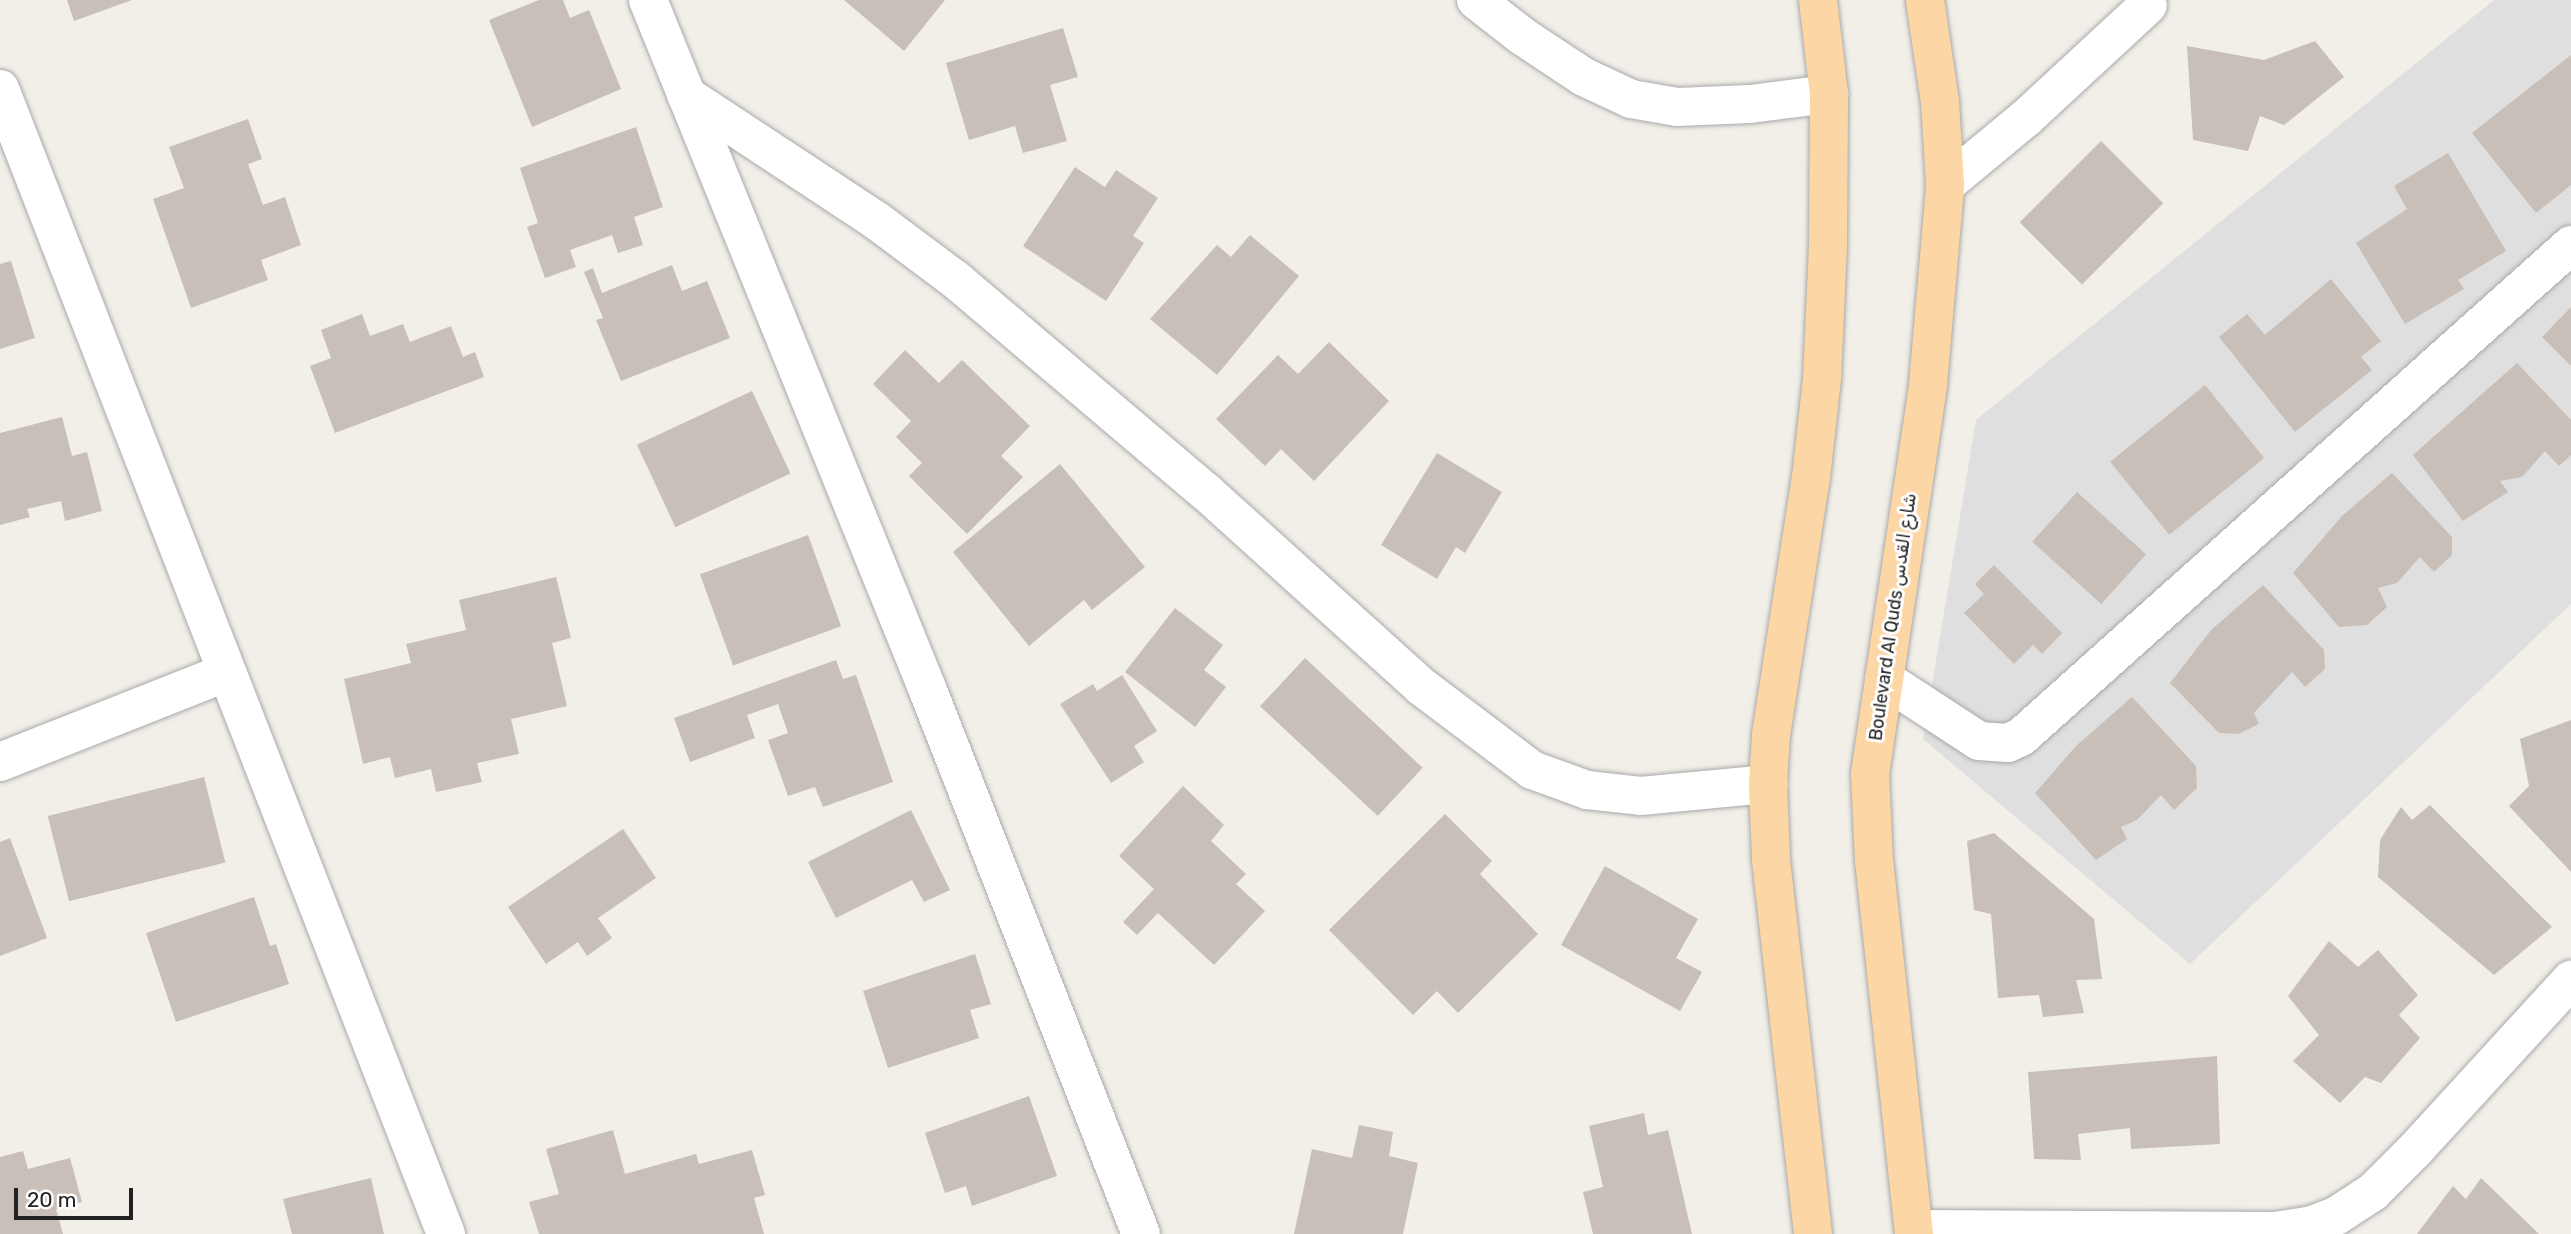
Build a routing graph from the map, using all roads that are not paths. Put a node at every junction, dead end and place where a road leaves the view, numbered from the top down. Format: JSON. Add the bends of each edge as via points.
{"nodes":[{"id":1,"x":648,"y":0,"type":"edge"},
{"id":2,"x":1476,"y":0,"type":"edge"},
{"id":3,"x":1818,"y":0,"type":"edge"},
{"id":4,"x":1924,"y":0,"type":"edge"},
{"id":5,"x":2148,"y":5,"type":"dead end"},
{"id":6,"x":0,"y":89,"type":"edge"},
{"id":7,"x":1829,"y":93,"type":"junction"},
{"id":8,"x":686,"y":95,"type":"junction"},
{"id":9,"x":1945,"y":185,"type":"junction"},
{"id":10,"x":2571,"y":245,"type":"edge"},
{"id":11,"x":227,"y":672,"type":"junction"},
{"id":12,"x":1884,"y":678,"type":"junction"},
{"id":13,"x":0,"y":762,"type":"edge"},
{"id":14,"x":1768,"y":784,"type":"junction"},
{"id":15,"x":2571,"y":980,"type":"edge"},
{"id":16,"x":1914,"y":1231,"type":"edge"},
{"id":17,"x":446,"y":1234,"type":"edge"},
{"id":18,"x":1141,"y":1234,"type":"edge"},
{"id":19,"x":1813,"y":1234,"type":"edge"}],
"edges":[{"from":1,"to":8,"type":"street"},
{"from":2,"to":7,"type":"street","via":[[1584,77],[1632,99],[1677,107],[1751,104]]},
{"from":3,"to":7,"type":"main road"},
{"from":4,"to":9,"type":"main road","name":"Boulevard Al Quds شارع القدس","via":[[1940,102]]},
{"from":5,"to":9,"type":"street","via":[[2026,118]]},
{"from":6,"to":11,"type":"street"},
{"from":7,"to":14,"type":"main road","via":[[1822,378]]},
{"from":8,"to":14,"type":"street","via":[[877,221],[956,280],[1205,491],[1422,687],[1532,770],[1587,790],[1641,796]]},
{"from":8,"to":18,"type":"street","via":[[922,675]]},
{"from":9,"to":12,"type":"main road","name":"Boulevard Al Quds شارع القدس","via":[[1928,385]]},
{"from":10,"to":12,"type":"street","via":[[2021,737],[2008,743],[1979,741]]},
{"from":11,"to":13,"type":"street"},
{"from":11,"to":17,"type":"street"},
{"from":12,"to":16,"type":"main road","name":"Boulevard Al Quds شارع القدس","via":[[1870,774],[1874,862]]},
{"from":14,"to":19,"type":"main road","via":[[1771,856]]},
{"from":15,"to":16,"type":"street","via":[[2415,1150],[2373,1192],[2336,1216],[2275,1231]]}]}
